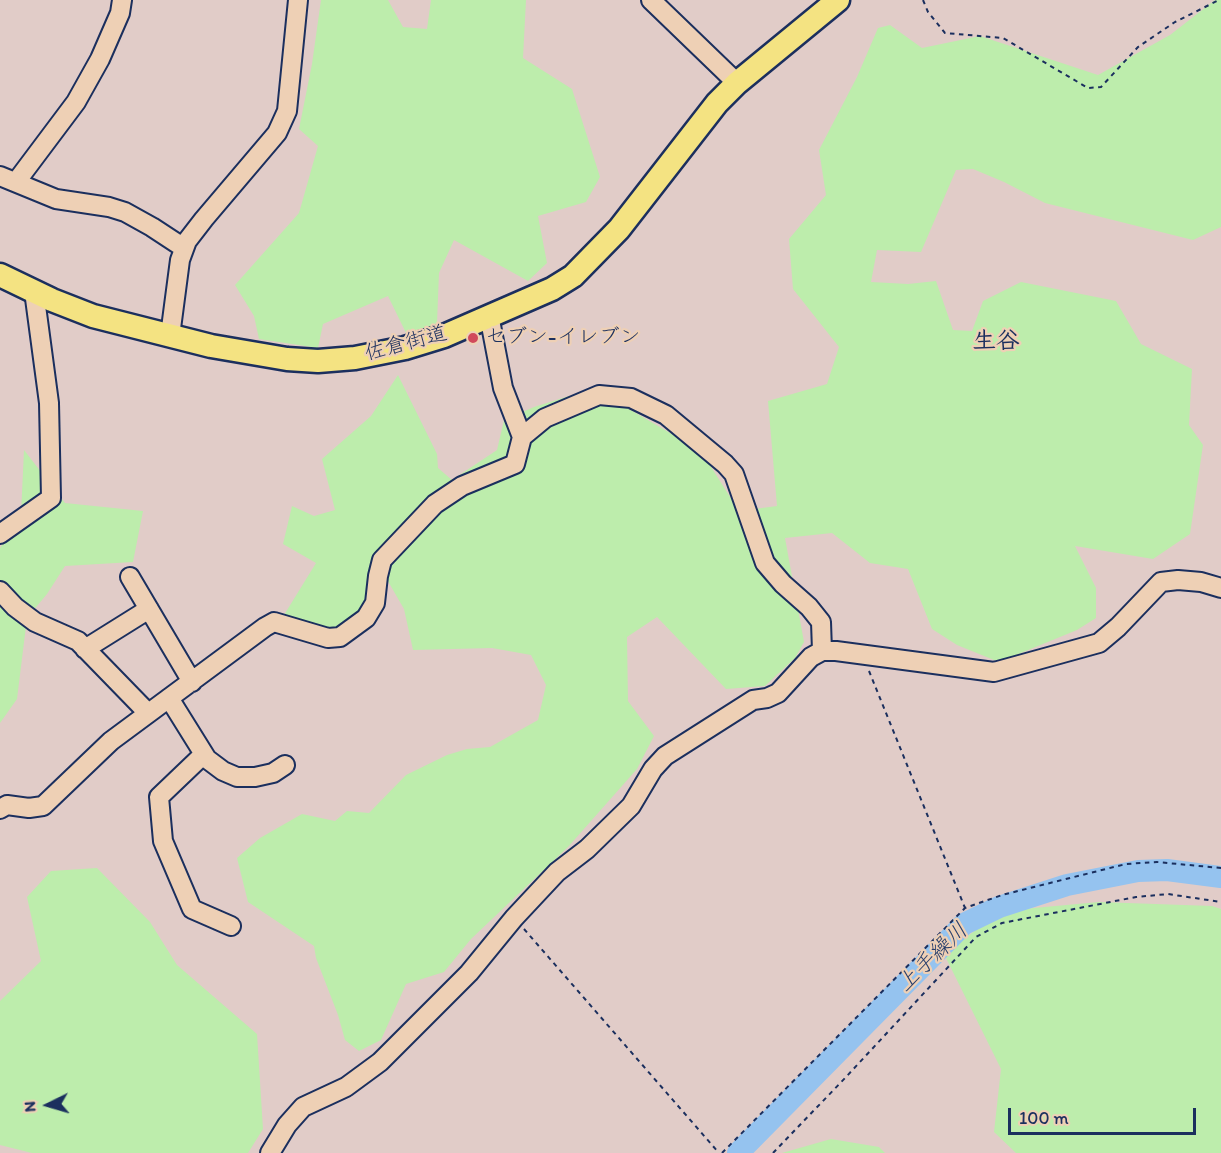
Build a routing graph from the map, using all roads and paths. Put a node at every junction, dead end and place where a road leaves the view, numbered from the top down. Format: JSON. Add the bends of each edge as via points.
{"nodes":[{"id":1,"x":122,"y":0,"type":"edge"},
{"id":2,"x":298,"y":0,"type":"edge"},
{"id":3,"x":651,"y":0,"type":"edge"},
{"id":4,"x":838,"y":0,"type":"edge"},
{"id":5,"x":923,"y":0,"type":"edge"},
{"id":6,"x":1219,"y":0,"type":"edge"},
{"id":7,"x":737,"y":83,"type":"junction"},
{"id":8,"x":8,"y":179,"type":"edge"},
{"id":9,"x":184,"y":248,"type":"junction"},
{"id":10,"x":0,"y":275,"type":"edge"},
{"id":11,"x":34,"y":291,"type":"junction"},
{"id":12,"x":489,"y":315,"type":"junction"},
{"id":13,"x":170,"y":336,"type":"junction"},
{"id":14,"x":522,"y":437,"type":"junction"},
{"id":15,"x":0,"y":534,"type":"edge"},
{"id":16,"x":130,"y":577,"type":"dead end"},
{"id":17,"x":1221,"y":588,"type":"edge"},
{"id":18,"x":0,"y":591,"type":"edge"},
{"id":19,"x":149,"y":609,"type":"junction"},
{"id":20,"x":85,"y":649,"type":"junction"},
{"id":21,"x":822,"y":651,"type":"junction"},
{"id":22,"x":862,"y":655,"type":"junction"},
{"id":23,"x":192,"y":682,"type":"junction"},
{"id":24,"x":169,"y":699,"type":"junction"},
{"id":25,"x":148,"y":713,"type":"junction"},
{"id":26,"x":204,"y":754,"type":"junction"},
{"id":27,"x":285,"y":765,"type":"dead end"},
{"id":28,"x":0,"y":809,"type":"edge"},
{"id":29,"x":1221,"y":868,"type":"edge"},
{"id":30,"x":1221,"y":902,"type":"edge"},
{"id":31,"x":965,"y":908,"type":"junction"},
{"id":32,"x":514,"y":918,"type":"junction"},
{"id":33,"x":231,"y":926,"type":"dead end"},
{"id":34,"x":270,"y":1153,"type":"edge"},
{"id":35,"x":720,"y":1153,"type":"edge"},
{"id":36,"x":773,"y":1153,"type":"edge"}],
"edges":[{"from":1,"to":8,"type":"street","via":[[100,59],[76,102]]},
{"from":2,"to":9,"type":"street","via":[[287,111],[277,133]]},
{"from":3,"to":7,"type":"street"},
{"from":4,"to":7,"type":"main road","name":"佐倉街道"},
{"from":5,"to":6,"type":"path","via":[[945,33],[1003,38],[1088,88],[1101,87],[1138,47],[1175,22]]},
{"from":7,"to":12,"type":"main road","name":"佐倉街道","via":[[693,132],[619,229],[585,265],[552,289]]},
{"from":8,"to":9,"type":"street","via":[[56,199],[125,212]]},
{"from":9,"to":13,"type":"street"},
{"from":10,"to":11,"type":"main road","name":"佐倉街道"},
{"from":11,"to":13,"type":"main road","name":"佐倉街道","via":[[93,316]]},
{"from":11,"to":15,"type":"street","via":[[49,404],[51,498]]},
{"from":12,"to":13,"type":"main road","name":"佐倉街道","via":[[444,336],[405,348],[318,361],[250,353]]},
{"from":12,"to":14,"type":"street","via":[[503,388]]},
{"from":14,"to":21,"type":"street","via":[[545,418],[599,395],[631,398],[666,415],[734,474],[765,563],[821,622]]},
{"from":14,"to":23,"type":"street","via":[[515,464],[462,486],[435,504],[382,560],[375,603],[366,618],[340,637],[328,638],[274,622]]},
{"from":16,"to":19,"type":"street"},
{"from":17,"to":22,"type":"street","via":[[1178,580],[1161,582],[1100,643],[994,672]]},
{"from":18,"to":20,"type":"street","via":[[35,622],[78,641]]},
{"from":19,"to":20,"type":"street"},
{"from":19,"to":23,"type":"street"},
{"from":20,"to":25,"type":"street"},
{"from":21,"to":22,"type":"street"},
{"from":21,"to":32,"type":"street","via":[[811,657],[778,693],[753,700],[665,756],[631,806],[557,872]]},
{"from":22,"to":31,"type":"path"},
{"from":23,"to":24,"type":"street"},
{"from":24,"to":25,"type":"street"},
{"from":24,"to":26,"type":"street"},
{"from":25,"to":28,"type":"street","via":[[111,741],[44,806],[7,804]]},
{"from":26,"to":27,"type":"street","via":[[223,771],[237,777],[273,773]]},
{"from":26,"to":33,"type":"street","via":[[159,797],[163,841],[192,909]]},
{"from":29,"to":31,"type":"path","via":[[1157,862],[1126,864]]},
{"from":30,"to":36,"type":"path","via":[[1168,894],[1136,897],[1002,923],[976,937]]},
{"from":31,"to":35,"type":"path"},
{"from":32,"to":34,"type":"street","via":[[469,973],[380,1062],[346,1088],[303,1107]]},
{"from":32,"to":35,"type":"path"}]}
